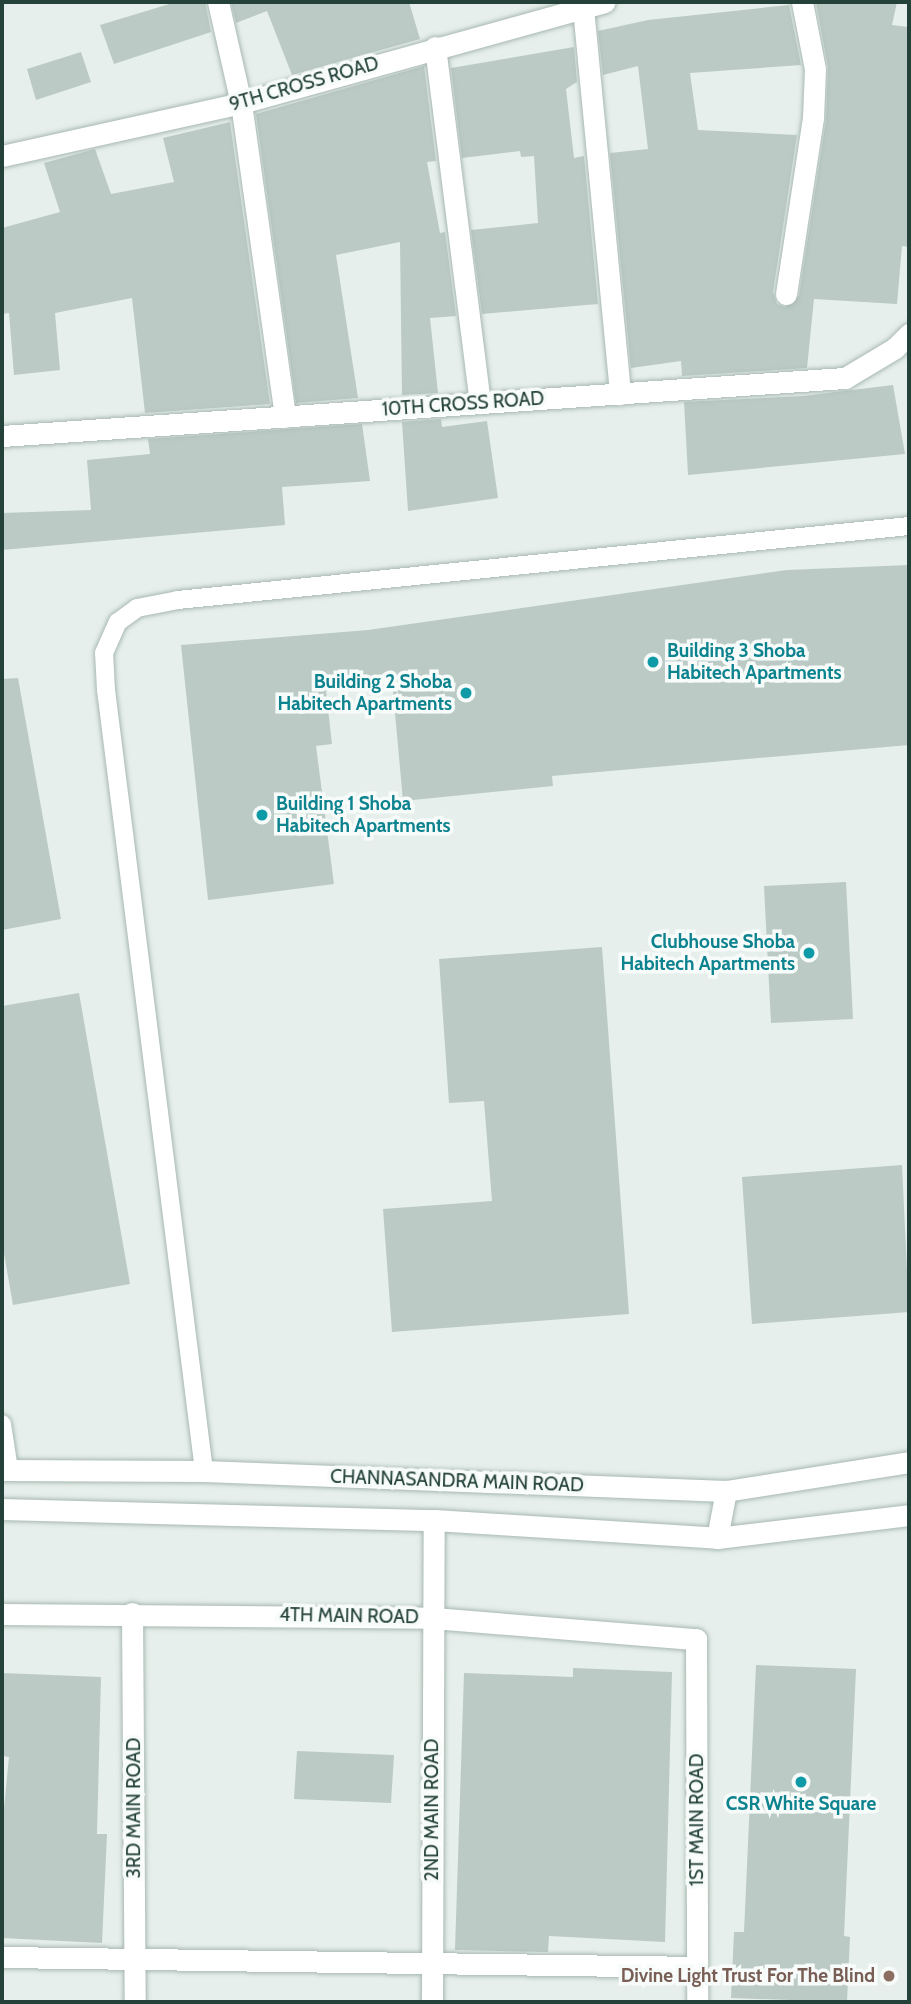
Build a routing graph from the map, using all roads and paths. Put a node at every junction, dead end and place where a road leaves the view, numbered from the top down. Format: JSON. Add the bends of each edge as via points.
{"nodes":[{"id":1,"x":218,"y":2,"type":"edge"},
{"id":2,"x":604,"y":2,"type":"edge"},
{"id":3,"x":802,"y":2,"type":"edge"},
{"id":4,"x":583,"y":8,"type":"junction"},
{"id":5,"x":435,"y":47,"type":"junction"},
{"id":6,"x":241,"y":103,"type":"junction"},
{"id":7,"x":2,"y":156,"type":"edge"},
{"id":8,"x":786,"y":294,"type":"dead end"},
{"id":9,"x":909,"y":334,"type":"edge"},
{"id":10,"x":620,"y":394,"type":"junction"},
{"id":11,"x":480,"y":403,"type":"junction"},
{"id":12,"x":285,"y":417,"type":"junction"},
{"id":13,"x":2,"y":436,"type":"edge"},
{"id":14,"x":909,"y":526,"type":"edge"},
{"id":15,"x":2,"y":1423,"type":"edge"},
{"id":16,"x":909,"y":1462,"type":"edge"},
{"id":17,"x":6,"y":1470,"type":"edge"},
{"id":18,"x":204,"y":1471,"type":"junction"},
{"id":19,"x":726,"y":1491,"type":"junction"},
{"id":20,"x":2,"y":1509,"type":"edge"},
{"id":21,"x":909,"y":1515,"type":"edge"},
{"id":22,"x":434,"y":1520,"type":"junction"},
{"id":23,"x":717,"y":1538,"type":"junction"},
{"id":24,"x":132,"y":1613,"type":"junction"},
{"id":25,"x":2,"y":1614,"type":"edge"},
{"id":26,"x":433,"y":1618,"type":"junction"},
{"id":27,"x":696,"y":1639,"type":"joint"},
{"id":28,"x":2,"y":1956,"type":"edge"},
{"id":29,"x":135,"y":1958,"type":"junction"},
{"id":30,"x":432,"y":1962,"type":"junction"},
{"id":31,"x":697,"y":1967,"type":"junction"},
{"id":32,"x":135,"y":2002,"type":"edge"},
{"id":33,"x":432,"y":2002,"type":"edge"},
{"id":34,"x":697,"y":2002,"type":"edge"}],
"edges":[{"from":1,"to":6,"type":"street"},
{"from":2,"to":4,"type":"street","name":"9TH CROSS ROAD"},
{"from":3,"to":8,"type":"street","via":[[815,69],[813,118]]},
{"from":4,"to":5,"type":"street","name":"9TH CROSS ROAD"},
{"from":4,"to":10,"type":"street"},
{"from":5,"to":6,"type":"street","name":"9TH CROSS ROAD"},
{"from":5,"to":11,"type":"street"},
{"from":6,"to":7,"type":"street","name":"9TH CROSS ROAD"},
{"from":6,"to":12,"type":"street"},
{"from":9,"to":10,"type":"street","name":"10TH CROSS ROAD","via":[[895,348],[845,378]]},
{"from":10,"to":11,"type":"street","name":"10TH CROSS ROAD"},
{"from":11,"to":12,"type":"street","name":"10TH CROSS ROAD"},
{"from":12,"to":13,"type":"street","name":"10TH CROSS ROAD"},
{"from":14,"to":18,"type":"lane","via":[[178,600],[137,608],[118,622],[104,653],[106,690]]},
{"from":15,"to":17,"type":"lane"},
{"from":16,"to":19,"type":"street","name":"CHANNASANDRA MAIN ROAD"},
{"from":17,"to":18,"type":"street","name":"CHANNASANDRA MAIN ROAD"},
{"from":18,"to":19,"type":"street","name":"CHANNASANDRA MAIN ROAD"},
{"from":19,"to":23,"type":"street"},
{"from":20,"to":22,"type":"street","name":"CHANNASANDRA MAIN ROAD"},
{"from":21,"to":23,"type":"street","name":"CHANNASANDRA MAIN ROAD"},
{"from":22,"to":23,"type":"street","name":"CHANNASANDRA MAIN ROAD"},
{"from":22,"to":26,"type":"street","name":"2ND MAIN ROAD"},
{"from":24,"to":25,"type":"street","name":"4TH MAIN ROAD"},
{"from":24,"to":26,"type":"street","name":"4TH MAIN ROAD"},
{"from":24,"to":29,"type":"street","name":"3RD MAIN ROAD"},
{"from":26,"to":27,"type":"street","name":"4TH MAIN ROAD"},
{"from":26,"to":30,"type":"street","name":"2ND MAIN ROAD"},
{"from":27,"to":31,"type":"street","name":"1ST MAIN ROAD"},
{"from":28,"to":29,"type":"street"},
{"from":29,"to":30,"type":"street"},
{"from":29,"to":32,"type":"street","name":"3RD MAIN ROAD"},
{"from":30,"to":31,"type":"street"},
{"from":30,"to":33,"type":"street","name":"2ND MAIN ROAD"},
{"from":31,"to":34,"type":"street","name":"1ST MAIN ROAD"}]}
